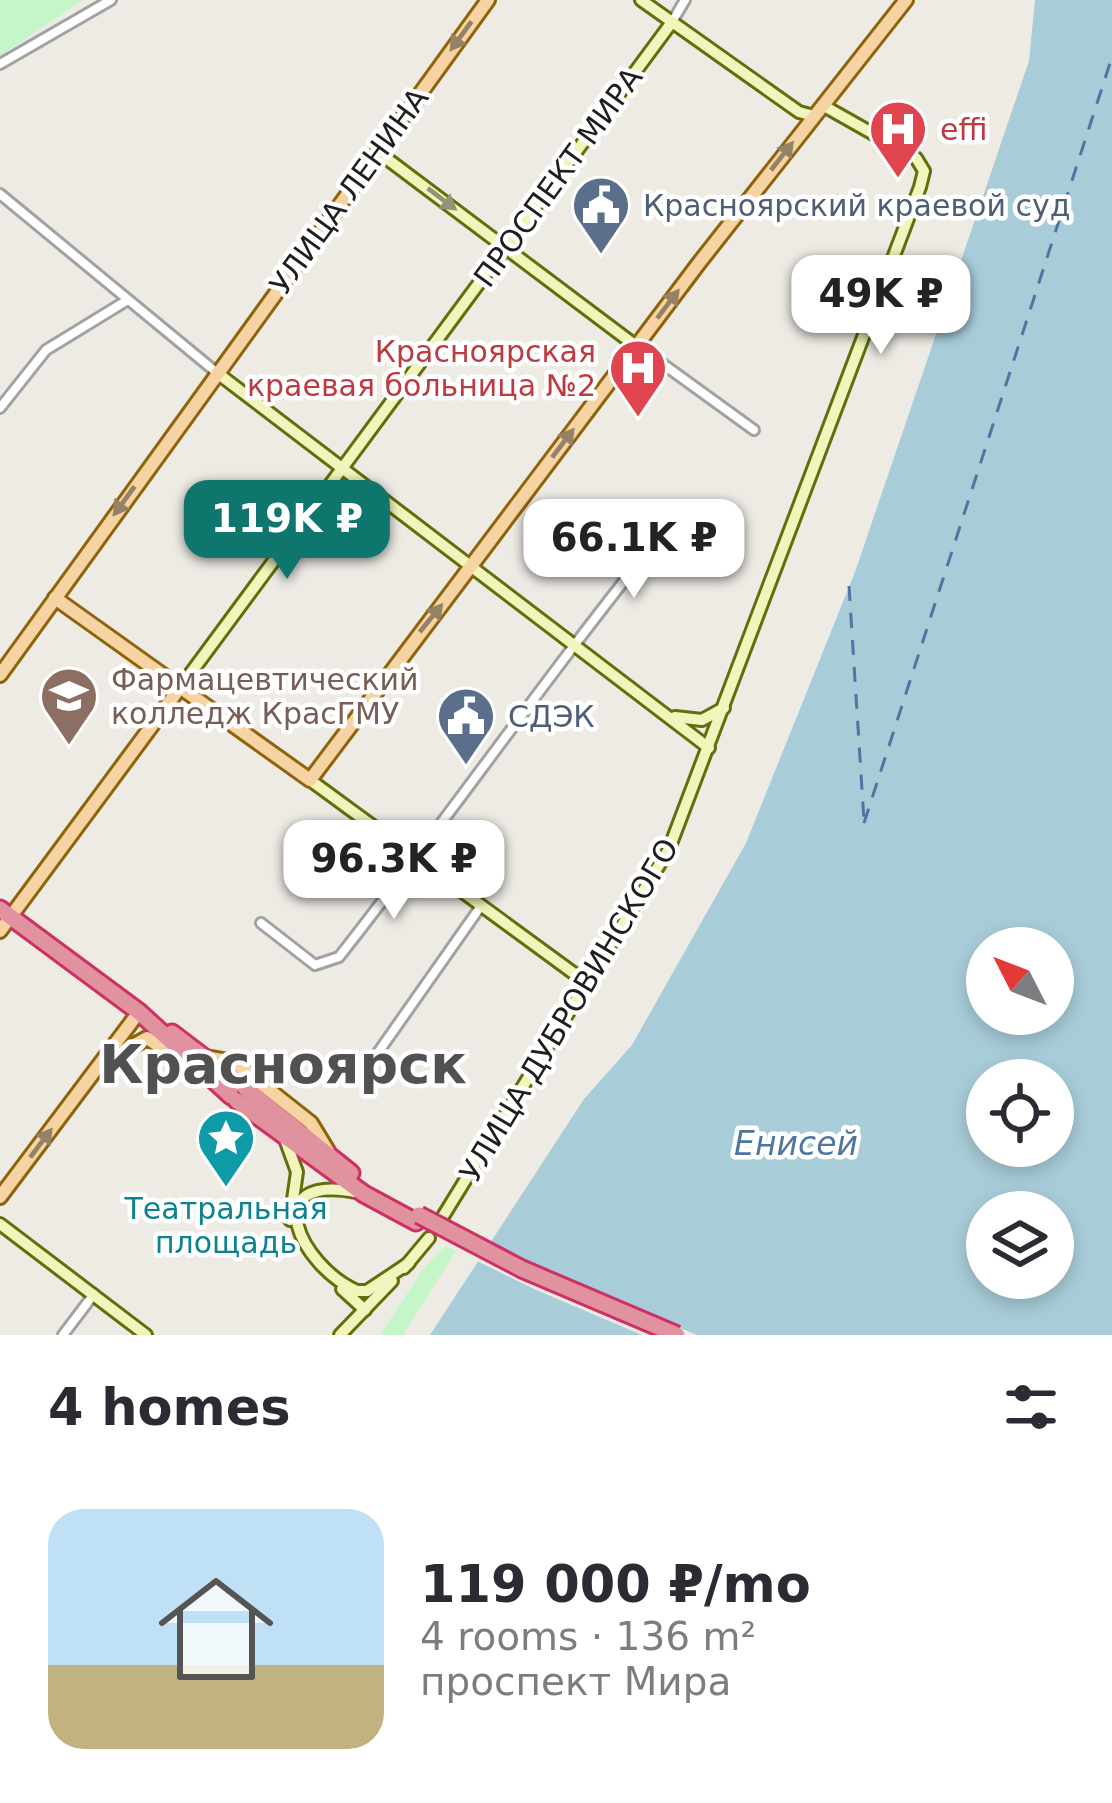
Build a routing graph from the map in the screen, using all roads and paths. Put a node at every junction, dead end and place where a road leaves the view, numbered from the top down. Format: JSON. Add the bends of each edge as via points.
{"nodes":[{"id":1,"x":111,"y":0,"type":"edge"},
{"id":2,"x":488,"y":0,"type":"edge"},
{"id":3,"x":641,"y":0,"type":"edge"},
{"id":4,"x":685,"y":0,"type":"edge"},
{"id":5,"x":906,"y":0,"type":"edge"},
{"id":6,"x":672,"y":22,"type":"junction"},
{"id":7,"x":0,"y":64,"type":"edge"},
{"id":8,"x":819,"y":111,"type":"junction"},
{"id":9,"x":378,"y":152,"type":"junction"},
{"id":10,"x":0,"y":194,"type":"edge"},
{"id":11,"x":506,"y":247,"type":"junction"},
{"id":12,"x":126,"y":301,"type":"junction"},
{"id":13,"x":636,"y":346,"type":"junction"},
{"id":14,"x":216,"y":372,"type":"junction"},
{"id":15,"x":0,"y":408,"type":"edge"},
{"id":16,"x":754,"y":430,"type":"dead end"},
{"id":17,"x":343,"y":468,"type":"junction"},
{"id":18,"x":664,"y":531,"type":"dead end"},
{"id":19,"x":470,"y":567,"type":"junction"},
{"id":20,"x":55,"y":598,"type":"junction"},
{"id":21,"x":571,"y":644,"type":"junction"},
{"id":22,"x":0,"y":675,"type":"edge"},
{"id":23,"x":179,"y":689,"type":"junction"},
{"id":24,"x":727,"y":706,"type":"junction"},
{"id":25,"x":667,"y":716,"type":"junction"},
{"id":26,"x":709,"y":748,"type":"junction"},
{"id":27,"x":703,"y":765,"type":"junction"},
{"id":28,"x":310,"y":780,"type":"junction"},
{"id":29,"x":417,"y":859,"type":"junction"},
{"id":30,"x":482,"y":906,"type":"junction"},
{"id":31,"x":4,"y":919,"type":"edge"},
{"id":32,"x":260,"y":923,"type":"dead end"},
{"id":33,"x":587,"y":983,"type":"junction"},
{"id":34,"x":139,"y":1012,"type":"junction"},
{"id":35,"x":377,"y":1054,"type":"dead end"},
{"id":36,"x":98,"y":1067,"type":"junction"},
{"id":37,"x":214,"y":1082,"type":"junction"},
{"id":38,"x":243,"y":1087,"type":"junction"},
{"id":39,"x":283,"y":1137,"type":"junction"},
{"id":40,"x":364,"y":1194,"type":"junction"},
{"id":41,"x":0,"y":1197,"type":"edge"},
{"id":42,"x":417,"y":1218,"type":"junction"},
{"id":43,"x":442,"y":1218,"type":"dead end"},
{"id":44,"x":0,"y":1224,"type":"edge"},
{"id":45,"x":429,"y":1238,"type":"dead end"},
{"id":46,"x":409,"y":1263,"type":"junction"},
{"id":47,"x":94,"y":1294,"type":"junction"},
{"id":48,"x":364,"y":1310,"type":"junction"},
{"id":49,"x":63,"y":1335,"type":"edge"},
{"id":50,"x":146,"y":1335,"type":"edge"},
{"id":51,"x":340,"y":1335,"type":"edge"},
{"id":52,"x":662,"y":1335,"type":"edge"},
{"id":53,"x":677,"y":1335,"type":"edge"}],
"edges":[{"from":1,"to":7,"type":"street"},
{"from":2,"to":9,"type":"main road","name":"УЛИЦА ЛЕНИНА","one_way":true},
{"from":3,"to":6,"type":"main road","name":"УЛИЦА ДУБРОВИНСКОГО"},
{"from":4,"to":6,"type":"street","name":"ПРОСПЕКТ МИРА"},
{"from":5,"to":8,"type":"main road"},
{"from":6,"to":8,"type":"main road","name":"УЛИЦА ДУБРОВИНСКОГО","via":[[800,112]]},
{"from":6,"to":11,"type":"main road","name":"ПРОСПЕКТ МИРА"},
{"from":13,"to":8,"type":"main road","one_way":true},
{"from":8,"to":24,"type":"main road","name":"УЛИЦА ДУБРОВИНСКОГО","via":[[916,158],[923,177]]},
{"from":9,"to":11,"type":"main road","one_way":true},
{"from":9,"to":14,"type":"main road","name":"УЛИЦА ЛЕНИНА"},
{"from":10,"to":12,"type":"street"},
{"from":11,"to":13,"type":"main road"},
{"from":11,"to":17,"type":"main road","name":"ПРОСПЕКТ МИРА"},
{"from":12,"to":14,"type":"street"},
{"from":12,"to":15,"type":"street","via":[[46,350]]},
{"from":13,"to":16,"type":"street"},
{"from":19,"to":13,"type":"main road","one_way":true},
{"from":14,"to":17,"type":"main road"},
{"from":14,"to":20,"type":"main road","name":"УЛИЦА ЛЕНИНА","one_way":true},
{"from":17,"to":19,"type":"main road"},
{"from":17,"to":23,"type":"main road","name":"ПРОСПЕКТ МИРА"},
{"from":18,"to":21,"type":"street"},
{"from":19,"to":21,"type":"main road"},
{"from":28,"to":19,"type":"main road","one_way":true},
{"from":20,"to":22,"type":"main road","name":"УЛИЦА ЛЕНИНА"},
{"from":20,"to":23,"type":"main road"},
{"from":21,"to":25,"type":"main road"},
{"from":21,"to":29,"type":"street"},
{"from":23,"to":28,"type":"main road"},
{"from":23,"to":31,"type":"main road","name":"ПРОСПЕКТ МИРА"},
{"from":24,"to":25,"type":"main road","via":[[702,721]]},
{"from":24,"to":26,"type":"main road","name":"УЛИЦА ДУБРОВИНСКОГО"},
{"from":25,"to":26,"type":"main road"},
{"from":25,"to":27,"type":"main road"},
{"from":26,"to":27,"type":"main road","name":"УЛИЦА ДУБРОВИНСКОГО"},
{"from":27,"to":33,"type":"main road","name":"УЛИЦА ДУБРОВИНСКОГО","via":[[664,859]]},
{"from":28,"to":29,"type":"main road"},
{"from":29,"to":30,"type":"main road"},
{"from":29,"to":32,"type":"street","via":[[339,957],[315,964]]},
{"from":30,"to":33,"type":"main road"},
{"from":30,"to":35,"type":"street"},
{"from":31,"to":34,"type":"highway"},
{"from":33,"to":43,"type":"main road","name":"УЛИЦА ДУБРОВИНСКОГО"},
{"from":34,"to":36,"type":"main road"},
{"from":34,"to":37,"type":"highway"},
{"from":34,"to":38,"type":"highway"},
{"from":36,"to":37,"type":"main road","via":[[147,1038]]},
{"from":41,"to":36,"type":"main road","one_way":true},
{"from":37,"to":38,"type":"highway"},
{"from":38,"to":39,"type":"highway"},
{"from":38,"to":42,"type":"highway"},
{"from":39,"to":40,"type":"highway"},
{"from":39,"to":48,"type":"main road","via":[[297,1172],[294,1244]]},
{"from":40,"to":42,"type":"highway"},
{"from":40,"to":46,"type":"main road","via":[[326,1188],[310,1195],[298,1210],[299,1239],[357,1291]]},
{"from":42,"to":52,"type":"highway","bridge":true},
{"from":42,"to":53,"type":"highway","bridge":true},
{"from":44,"to":47,"type":"main road"},
{"from":45,"to":46,"type":"main road"},
{"from":46,"to":48,"type":"main road"},
{"from":47,"to":49,"type":"street"},
{"from":47,"to":50,"type":"main road"},
{"from":48,"to":51,"type":"main road"}]}
